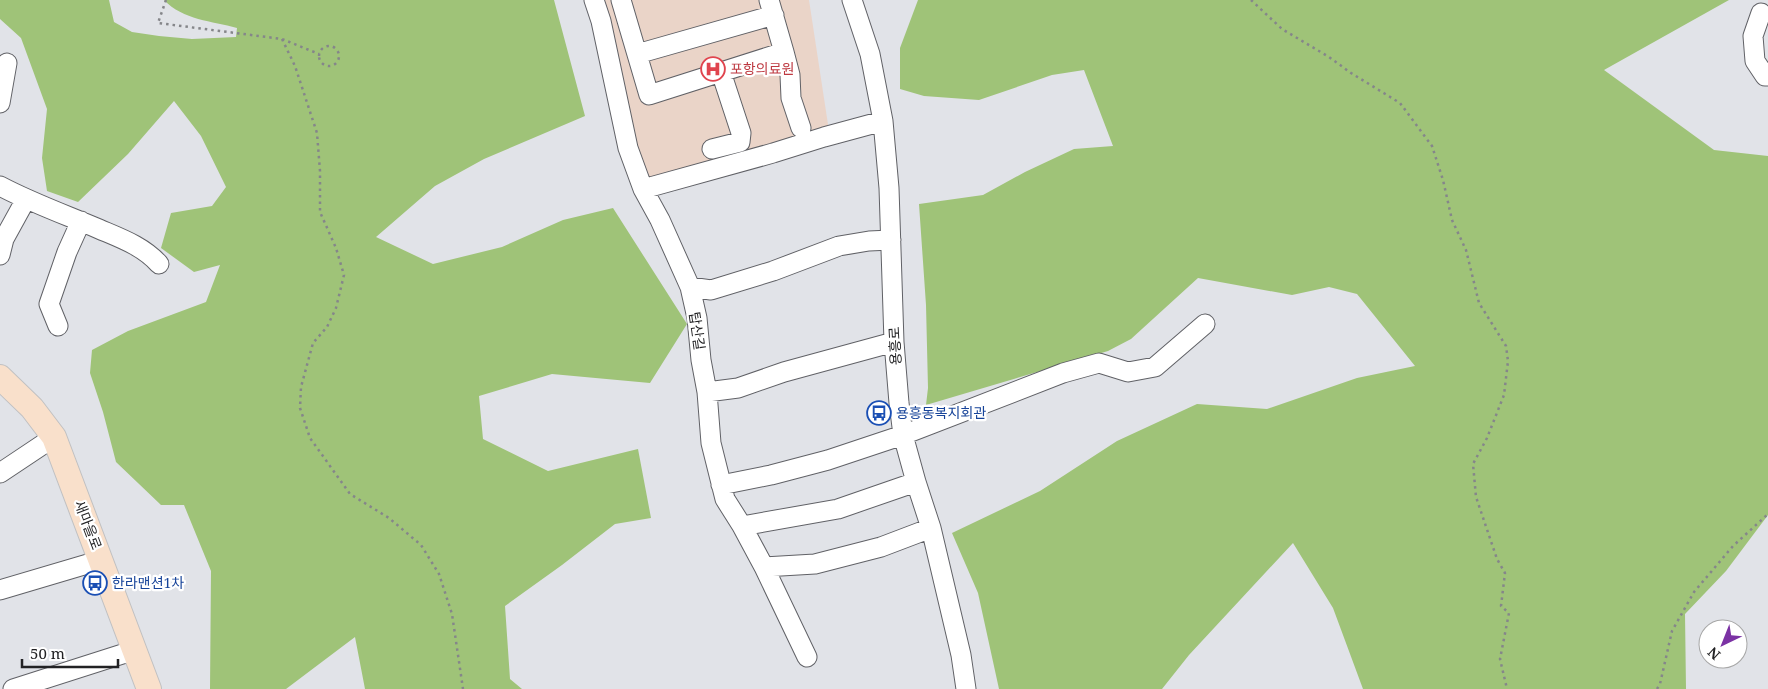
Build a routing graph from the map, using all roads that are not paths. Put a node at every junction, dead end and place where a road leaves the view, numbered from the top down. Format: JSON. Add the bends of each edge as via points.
{"nodes":[{"id":1,"x":594,"y":0,"type":"edge"},
{"id":2,"x":621,"y":0,"type":"edge"},
{"id":3,"x":852,"y":0,"type":"edge"},
{"id":4,"x":772,"y":8,"type":"edge"},
{"id":5,"x":1761,"y":12,"type":"dead end"},
{"id":6,"x":606,"y":44,"type":"junction"},
{"id":7,"x":635,"y":49,"type":"junction"},
{"id":8,"x":784,"y":52,"type":"junction"},
{"id":9,"x":7,"y":63,"type":"dead end"},
{"id":10,"x":721,"y":72,"type":"junction"},
{"id":11,"x":1768,"y":76,"type":"edge"},
{"id":12,"x":0,"y":103,"type":"edge"},
{"id":13,"x":883,"y":121,"type":"junction"},
{"id":14,"x":801,"y":128,"type":"dead end"},
{"id":15,"x":712,"y":149,"type":"dead end"},
{"id":16,"x":0,"y":186,"type":"edge"},
{"id":17,"x":643,"y":189,"type":"junction"},
{"id":18,"x":26,"y":200,"type":"junction"},
{"id":19,"x":81,"y":221,"type":"junction"},
{"id":20,"x":891,"y":240,"type":"junction"},
{"id":21,"x":0,"y":255,"type":"edge"},
{"id":22,"x":159,"y":264,"type":"dead end"},
{"id":23,"x":690,"y":288,"type":"junction"},
{"id":24,"x":1205,"y":324,"type":"dead end"},
{"id":25,"x":58,"y":326,"type":"dead end"},
{"id":26,"x":894,"y":342,"type":"junction"},
{"id":27,"x":0,"y":377,"type":"edge"},
{"id":28,"x":707,"y":392,"type":"junction"},
{"id":29,"x":904,"y":435,"type":"junction"},
{"id":30,"x":54,"y":437,"type":"junction"},
{"id":31,"x":0,"y":473,"type":"edge"},
{"id":32,"x":916,"y":482,"type":"junction"},
{"id":33,"x":721,"y":485,"type":"junction"},
{"id":34,"x":742,"y":526,"type":"junction"},
{"id":35,"x":931,"y":528,"type":"junction"},
{"id":36,"x":101,"y":560,"type":"junction"},
{"id":37,"x":764,"y":567,"type":"junction"},
{"id":38,"x":0,"y":590,"type":"edge"},
{"id":39,"x":135,"y":650,"type":"junction"},
{"id":40,"x":807,"y":657,"type":"dead end"},
{"id":41,"x":14,"y":689,"type":"edge"},
{"id":42,"x":149,"y":689,"type":"edge"},
{"id":43,"x":966,"y":689,"type":"edge"}],
"edges":[{"from":1,"to":6,"type":"street","name":"탑산길"},
{"from":2,"to":7,"type":"street"},
{"from":3,"to":13,"type":"street","name":"용흥로","via":[[870,54]]},
{"from":4,"to":7,"type":"street"},
{"from":4,"to":8,"type":"street"},
{"from":5,"to":11,"type":"street","via":[[1753,36],[1754,61]]},
{"from":6,"to":7,"type":"street"},
{"from":6,"to":17,"type":"street","name":"탑산길","via":[[628,148]]},
{"from":7,"to":10,"type":"street","via":[[649,95]]},
{"from":8,"to":10,"type":"street"},
{"from":8,"to":14,"type":"street","via":[[791,98]]},
{"from":9,"to":12,"type":"street"},
{"from":10,"to":15,"type":"street","via":[[741,133],[740,142]]},
{"from":13,"to":17,"type":"street"},
{"from":13,"to":20,"type":"street","name":"용흥로"},
{"from":16,"to":18,"type":"street"},
{"from":17,"to":23,"type":"street","name":"탑산길"},
{"from":18,"to":19,"type":"street"},
{"from":18,"to":21,"type":"street","via":[[4,239]]},
{"from":19,"to":22,"type":"street","via":[[150,254]]},
{"from":19,"to":25,"type":"street","via":[[49,304]]},
{"from":20,"to":23,"type":"street","via":[[839,246],[711,290]]},
{"from":20,"to":26,"type":"street","name":"용흥로"},
{"from":23,"to":28,"type":"street","name":"탑산길"},
{"from":24,"to":29,"type":"street","via":[[1154,367],[1128,372],[1099,363],[1063,373]]},
{"from":26,"to":28,"type":"street","via":[[738,388]]},
{"from":26,"to":29,"type":"street","name":"용흥로"},
{"from":27,"to":30,"type":"main road","name":"새마을로","via":[[32,408]]},
{"from":28,"to":33,"type":"street","name":"탑산길","via":[[711,443]]},
{"from":29,"to":32,"type":"street","name":"용흥로"},
{"from":29,"to":33,"type":"street","via":[[828,460]]},
{"from":30,"to":31,"type":"street"},
{"from":30,"to":36,"type":"main road","name":"새마을로"},
{"from":32,"to":34,"type":"street","via":[[838,509]]},
{"from":32,"to":35,"type":"street","name":"용흥로"},
{"from":33,"to":34,"type":"street","name":"탑산길","via":[[725,499]]},
{"from":34,"to":37,"type":"street","name":"탑산길"},
{"from":35,"to":37,"type":"street","via":[[881,547],[815,564]]},
{"from":35,"to":43,"type":"street","name":"용흥로"},
{"from":36,"to":38,"type":"street"},
{"from":36,"to":39,"type":"main road","name":"새마을로"},
{"from":37,"to":40,"type":"street","name":"탑산길"},
{"from":39,"to":41,"type":"street"},
{"from":39,"to":42,"type":"main road","name":"새마을로"}]}
